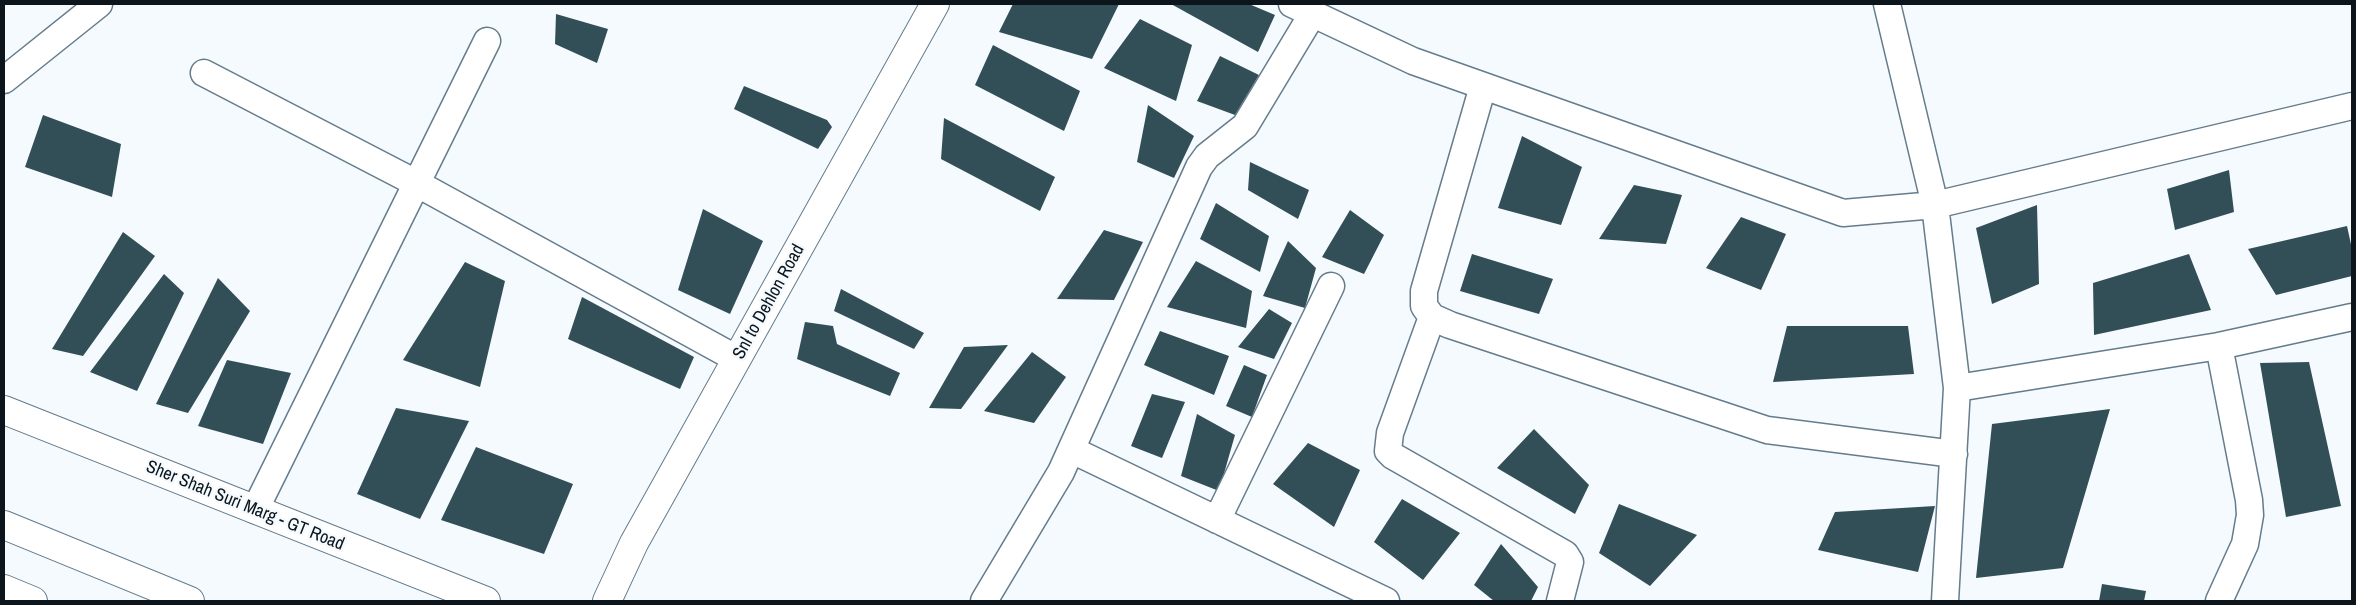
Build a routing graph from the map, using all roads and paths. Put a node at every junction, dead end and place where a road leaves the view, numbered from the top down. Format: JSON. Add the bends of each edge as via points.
{"nodes":[{"id":1,"x":935,"y":4,"type":"edge"},
{"id":2,"x":1886,"y":4,"type":"edge"},
{"id":3,"x":94,"y":6,"type":"edge"},
{"id":4,"x":1320,"y":11,"type":"edge"},
{"id":5,"x":487,"y":41,"type":"dead end"},
{"id":6,"x":204,"y":73,"type":"dead end"},
{"id":7,"x":4,"y":80,"type":"edge"},
{"id":8,"x":1483,"y":86,"type":"junction"},
{"id":9,"x":2352,"y":106,"type":"edge"},
{"id":10,"x":416,"y":183,"type":"junction"},
{"id":11,"x":1934,"y":205,"type":"junction"},
{"id":12,"x":1332,"y":286,"type":"dead end"},
{"id":13,"x":1432,"y":317,"type":"junction"},
{"id":14,"x":2352,"y":317,"type":"edge"},
{"id":15,"x":2219,"y":346,"type":"junction"},
{"id":16,"x":737,"y":359,"type":"junction"},
{"id":17,"x":1957,"y":388,"type":"junction"},
{"id":18,"x":4,"y":410,"type":"edge"},
{"id":19,"x":1072,"y":450,"type":"junction"},
{"id":20,"x":1954,"y":454,"type":"junction"},
{"id":21,"x":255,"y":510,"type":"junction"},
{"id":22,"x":1217,"y":520,"type":"junction"},
{"id":23,"x":4,"y":525,"type":"edge"},
{"id":24,"x":4,"y":590,"type":"edge"},
{"id":25,"x":33,"y":601,"type":"edge"},
{"id":26,"x":190,"y":601,"type":"edge"},
{"id":27,"x":486,"y":601,"type":"edge"},
{"id":28,"x":607,"y":601,"type":"edge"},
{"id":29,"x":984,"y":601,"type":"edge"},
{"id":30,"x":1386,"y":601,"type":"edge"},
{"id":31,"x":1560,"y":601,"type":"edge"},
{"id":32,"x":1945,"y":601,"type":"edge"},
{"id":33,"x":2219,"y":601,"type":"edge"}],
"edges":[{"from":1,"to":16,"type":"main road","name":"Snl to Dehlon Road"},
{"from":2,"to":11,"type":"street"},
{"from":3,"to":7,"type":"street"},
{"from":4,"to":8,"type":"street","via":[[1413,61]]},
{"from":4,"to":19,"type":"street","via":[[1245,126],[1207,156],[1199,167]]},
{"from":5,"to":10,"type":"street"},
{"from":6,"to":10,"type":"street"},
{"from":8,"to":11,"type":"street","via":[[1833,211],[1854,213]]},
{"from":8,"to":13,"type":"street","via":[[1424,291],[1424,306]]},
{"from":9,"to":11,"type":"street"},
{"from":10,"to":16,"type":"street"},
{"from":10,"to":21,"type":"street"},
{"from":11,"to":17,"type":"street"},
{"from":12,"to":22,"type":"street"},
{"from":13,"to":20,"type":"street","via":[[1767,430]]},
{"from":13,"to":31,"type":"street","via":[[1390,433],[1388,451],[1565,554],[1570,562]]},
{"from":14,"to":15,"type":"street"},
{"from":15,"to":17,"type":"street"},
{"from":15,"to":33,"type":"street","via":[[2250,516],[2245,544]]},
{"from":16,"to":28,"type":"main road","name":"Snl to Dehlon Road","via":[[634,543]]},
{"from":17,"to":20,"type":"street"},
{"from":18,"to":21,"type":"main road","name":"Sher Shah Suri Marg - GT Road"},
{"from":19,"to":22,"type":"street"},
{"from":19,"to":29,"type":"street"},
{"from":20,"to":32,"type":"street"},
{"from":21,"to":27,"type":"main road","name":"Sher Shah Suri Marg - GT Road"},
{"from":22,"to":30,"type":"street"},
{"from":23,"to":26,"type":"main road"},
{"from":24,"to":25,"type":"main road"}]}
